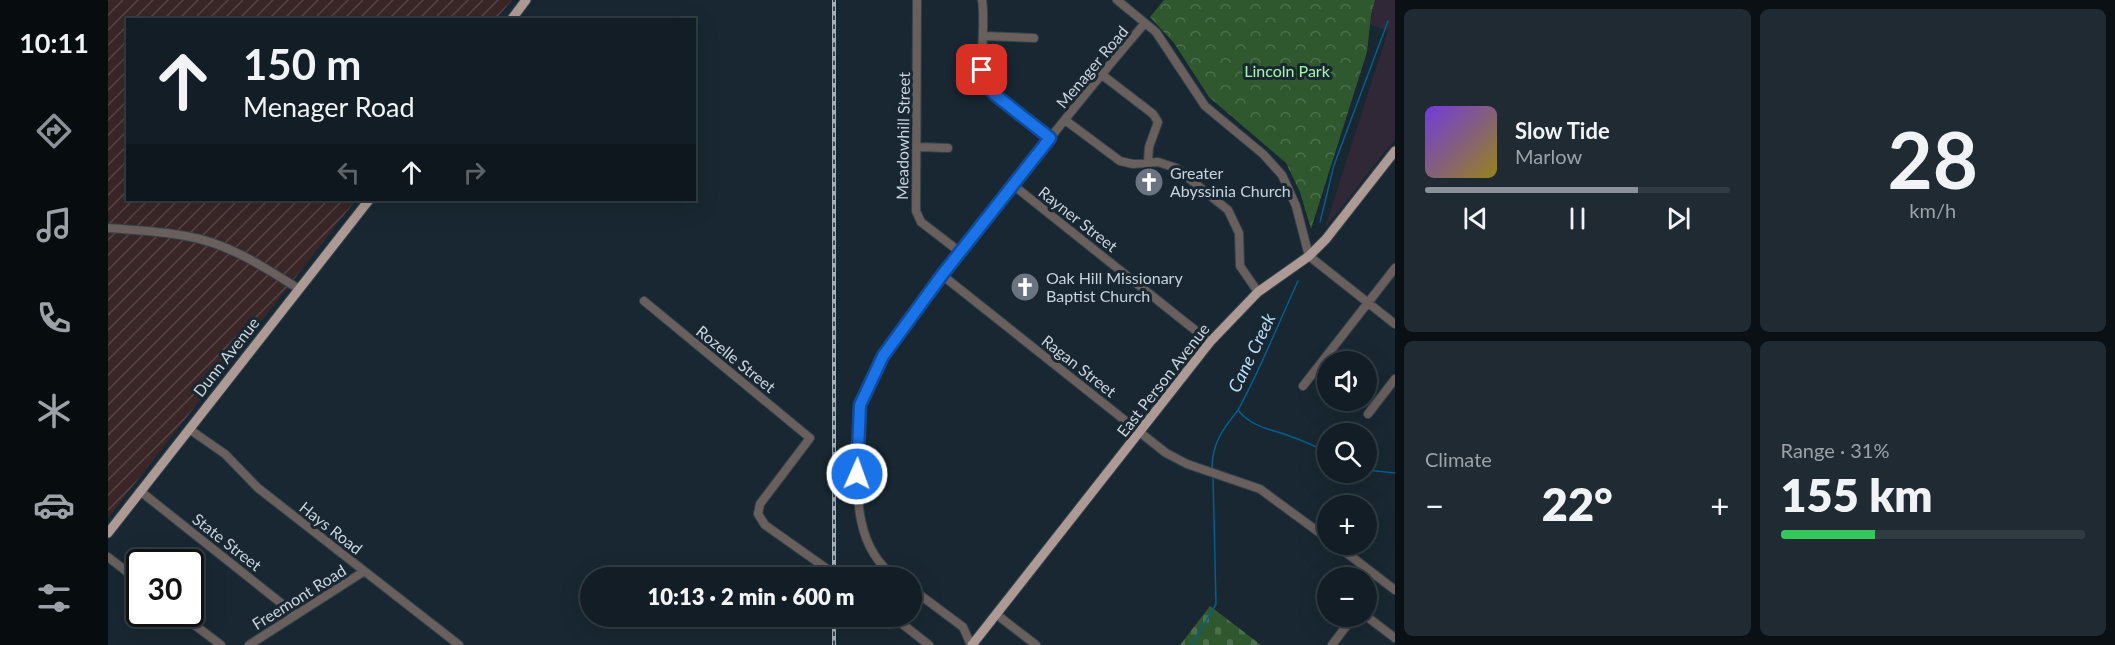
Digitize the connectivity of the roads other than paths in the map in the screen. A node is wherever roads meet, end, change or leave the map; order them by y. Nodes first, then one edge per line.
1 (526, 0) edge
2 (917, 0) edge
3 (982, 0) edge
4 (1121, 1) edge
5 (512, 18) edge
6 (1145, 23) junction
7 (984, 36) junction
8 (1034, 38) dead end
9 (1101, 74) junction
10 (1065, 120) junction
11 (1050, 138) junction
12 (918, 147) junction
13 (948, 148) dead end
14 (1395, 151) edge
15 (1149, 161) junction
16 (1013, 185) junction
17 (368, 201) edge
18 (108, 228) edge
19 (960, 252) junction
20 (1309, 256) junction
21 (1395, 268) edge
22 (942, 275) junction
23 (299, 289) junction
24 (1258, 292) junction
25 (644, 302) dead end
26 (1368, 303) junction
27 (1395, 324) edge
28 (1210, 342) junction
29 (1395, 379) edge
30 (1303, 386) dead end
31 (1368, 414) dead end
32 (189, 429) junction
33 (1140, 432) junction
34 (140, 491) junction
35 (1317, 531) edge
36 (108, 533) edge
37 (1351, 555) edge
38 (108, 557) edge
39 (824, 567) edge
40 (886, 567) edge
41 (126, 571) edge
42 (363, 572) junction
43 (1393, 584) edge
44 (922, 596) edge
45 (996, 614) junction
46 (296, 615) junction
47 (1377, 624) edge
48 (197, 627) edge
49 (906, 627) edge
50 (1346, 627) edge
51 (1395, 638) edge
52 (449, 642) edge
53 (220, 645) edge
54 (249, 645) edge
55 (459, 645) edge
56 (929, 645) edge
57 (972, 645) edge
58 (1036, 645) edge
59 (1332, 645) edge

1 - 5 main road
2 - 12 street, Meadowhill Street
3 - 7 street
4 - 6 street
6 - 9 street, Menager Road
6 - 20 street
7 - 8 street
7 - 11 street
9 - 10 street, Menager Road
9 - 15 street
10 - 11 street, Menager Road
10 - 15 street
11 - 16 street, Menager Road
12 - 13 street
12 - 19 street, Meadowhill Street
14 - 20 main road, East Person Avenue
15 - 24 street
16 - 19 street, Menager Road
16 - 28 street, Rayner Street
17 - 23 main road, Dunn Avenue
18 - 23 street
19 - 22 street, Menager Road
20 - 24 main road, East Person Avenue
20 - 26 street
21 - 26 street
22 - 33 street, Ragan Street
22 - 40 street, Menager Road
23 - 32 main road, Dunn Avenue
24 - 28 main road, East Person Avenue
25 - 39 street, Rozelle Street
26 - 27 street
26 - 30 street
28 - 33 main road, East Person Avenue
29 - 31 street
32 - 34 main road, Dunn Avenue
32 - 42 street, Hays Road
33 - 35 street, Ragan Street
33 - 45 main road, East Person Avenue
34 - 36 main road, Dunn Avenue
34 - 46 street, State Street
37 - 43 street
38 - 41 street
42 - 46 street, Freemont Road
42 - 52 street, Hays Road
44 - 57 street
45 - 57 main road, East Person Avenue
45 - 58 street
46 - 54 street, Freemont Road
47 - 51 street
48 - 53 street
49 - 56 street
50 - 59 street
52 - 55 street, Hays Road

